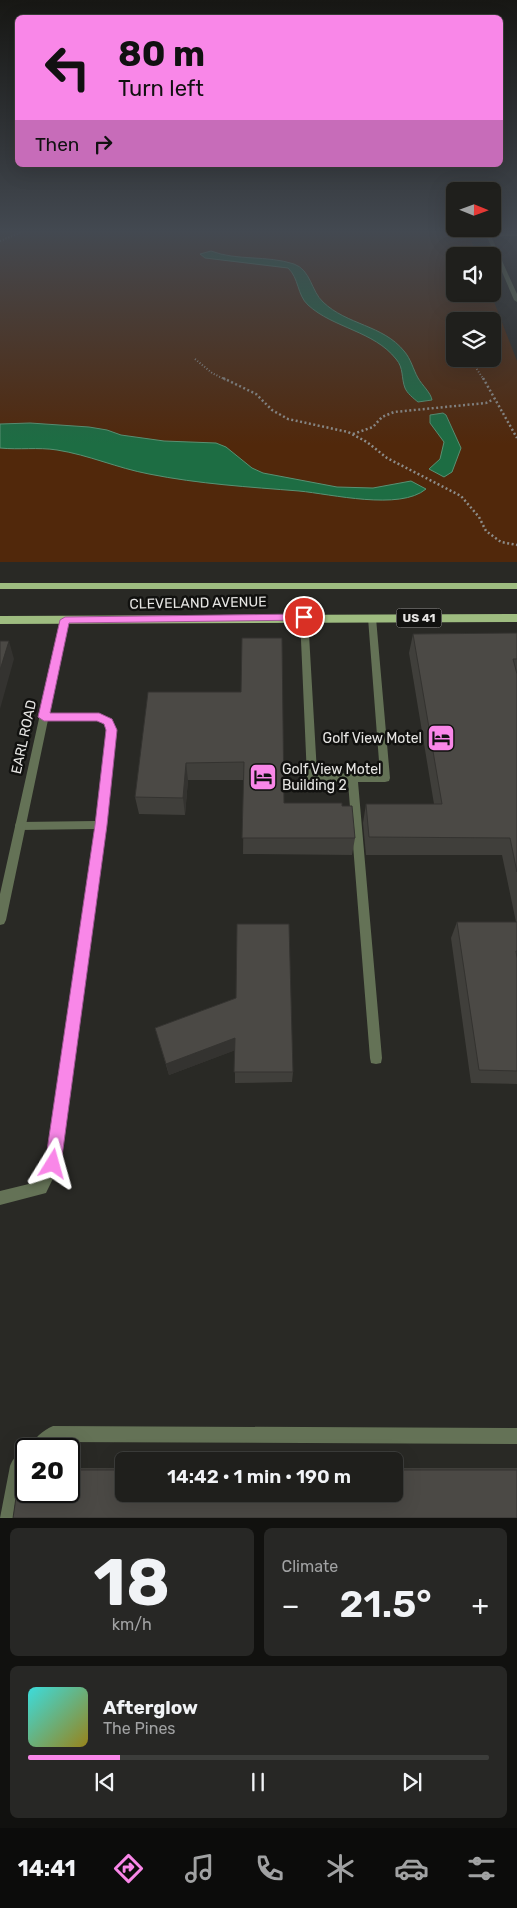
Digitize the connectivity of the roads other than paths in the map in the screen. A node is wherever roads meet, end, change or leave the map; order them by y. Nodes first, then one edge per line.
1 (0, 586) edge
2 (517, 586) edge
3 (304, 617) junction
4 (372, 618) junction
5 (517, 618) edge
6 (0, 620) edge
7 (65, 620) junction
8 (44, 717) junction
9 (353, 778) junction
10 (101, 825) junction
11 (20, 826) junction
12 (0, 920) edge
13 (376, 1058) dead end
14 (0, 1198) edge
15 (517, 1436) edge
16 (49, 1438) edge
17 (15, 1483) edge
18 (9, 1518) edge

1 - 2 main road, CLEVELAND AVENUE
3 - 4 main road, CLEVELAND AVENUE / US 41
3 - 7 main road, CLEVELAND AVENUE / US 41
3 - 9 street
4 - 5 main road, CLEVELAND AVENUE / US 41
4 - 9 street
6 - 7 main road, CLEVELAND AVENUE / US 41
7 - 8 street, EARL ROAD
8 - 10 street
8 - 11 street, EARL ROAD
9 - 13 street
10 - 11 street
10 - 14 street
11 - 12 street, EARL ROAD
15 - 16 street
17 - 18 street

